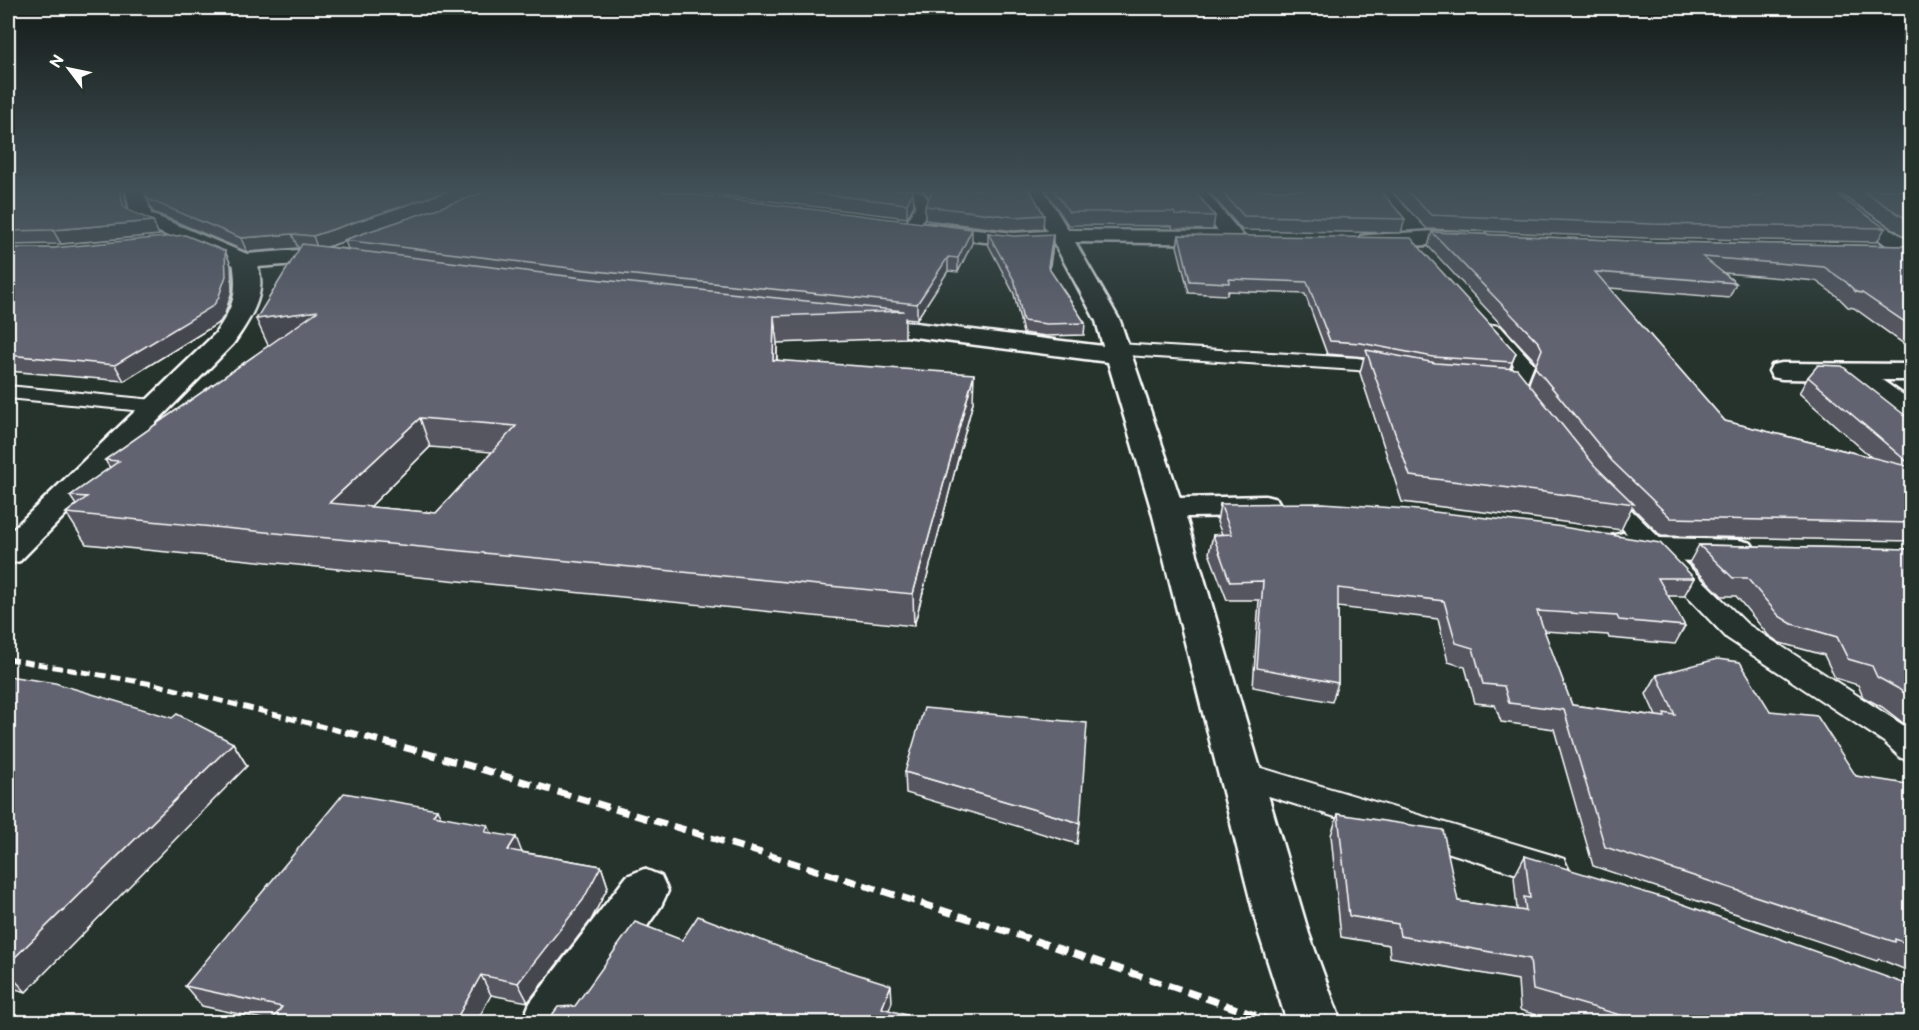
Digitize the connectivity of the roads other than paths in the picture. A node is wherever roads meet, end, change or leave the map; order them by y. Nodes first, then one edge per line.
1 (1005, 238) edge
2 (1028, 238) edge
3 (1061, 238) edge
4 (1236, 238) edge
5 (1498, 238) edge
6 (1891, 238) edge
7 (198, 239) joint
8 (1257, 239) edge
9 (1349, 241) edge
10 (158, 244) edge
11 (1872, 250) edge
12 (1910, 252) edge
13 (352, 256) edge
14 (244, 261) junction
15 (831, 320) edge
16 (1484, 320) edge
17 (1118, 353) junction
18 (1782, 371) dead end
19 (1853, 372) junction
20 (1911, 372) edge
21 (1409, 374) edge
22 (1495, 383) edge
23 (1516, 384) junction
24 (8, 392) edge
25 (154, 406) junction
26 (1537, 412) edge
27 (1911, 415) edge
28 (1594, 485) edge
29 (1299, 506) edge
30 (1167, 508) junction
31 (1593, 539) edge
32 (1659, 549) junction
33 (1774, 552) edge
34 (8, 553) edge
35 (1911, 750) edge
36 (1241, 776) junction
37 (1576, 878) edge
38 (644, 891) dead end
39 (549, 1023) edge
40 (1314, 1023) edge

1 - 2 street
3 - 17 street
4 - 8 street
5 - 9 street
6 - 12 street
7 - 10 street
7 - 14 street
11 - 12 street
13 - 14 street
14 - 25 street
15 - 17 street
16 - 23 lane
17 - 21 lane
17 - 30 street
18 - 19 street
19 - 20 street
19 - 27 street
22 - 23 lane
23 - 26 lane
24 - 25 lane
25 - 34 street
28 - 32 lane
29 - 30 street
30 - 36 street
31 - 32 street
32 - 33 street
32 - 35 lane
36 - 37 lane
36 - 40 street
38 - 39 street

